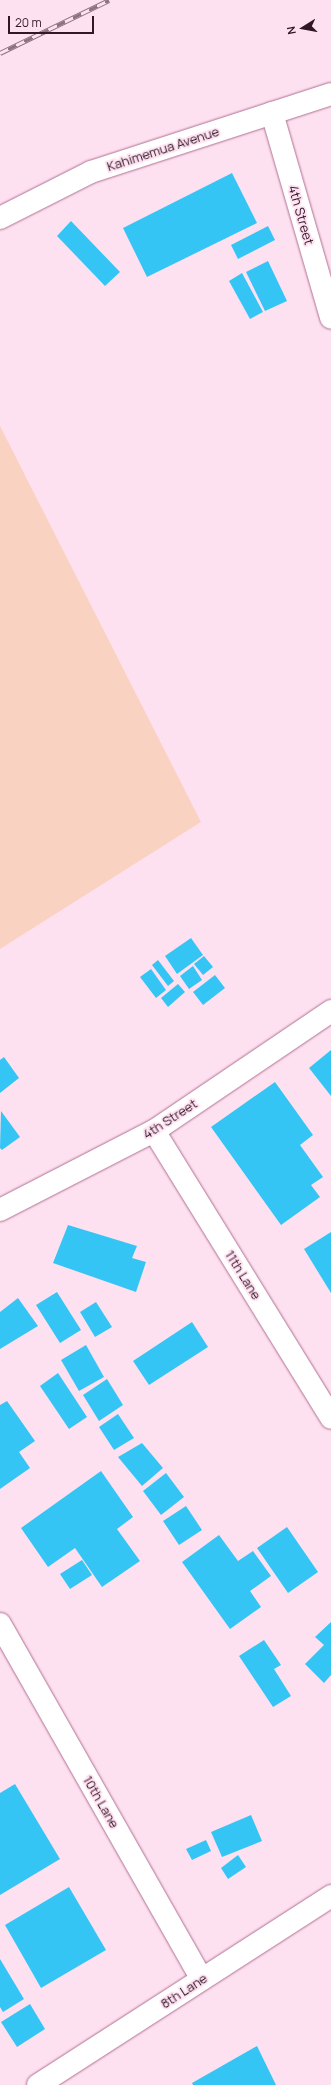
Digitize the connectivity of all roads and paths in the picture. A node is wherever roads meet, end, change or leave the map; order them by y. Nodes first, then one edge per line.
1 (331, 94) edge
2 (272, 113) junction
3 (0, 218) edge
4 (331, 318) edge
5 (331, 1011) edge
6 (154, 1131) junction
7 (0, 1210) edge
8 (331, 1418) edge
9 (0, 1624) edge
10 (331, 1896) edge
11 (202, 1979) junction
12 (38, 2085) edge

1 - 2 street, Kahimemua Avenue
2 - 3 street, Kahimemua Avenue
2 - 4 street, 4th Street
5 - 6 street, 4th Street
6 - 7 street, 4th Street
6 - 8 street, 11th Lane
9 - 11 street, 10th Lane
10 - 11 street, 8th Lane
11 - 12 street, 8th Lane

